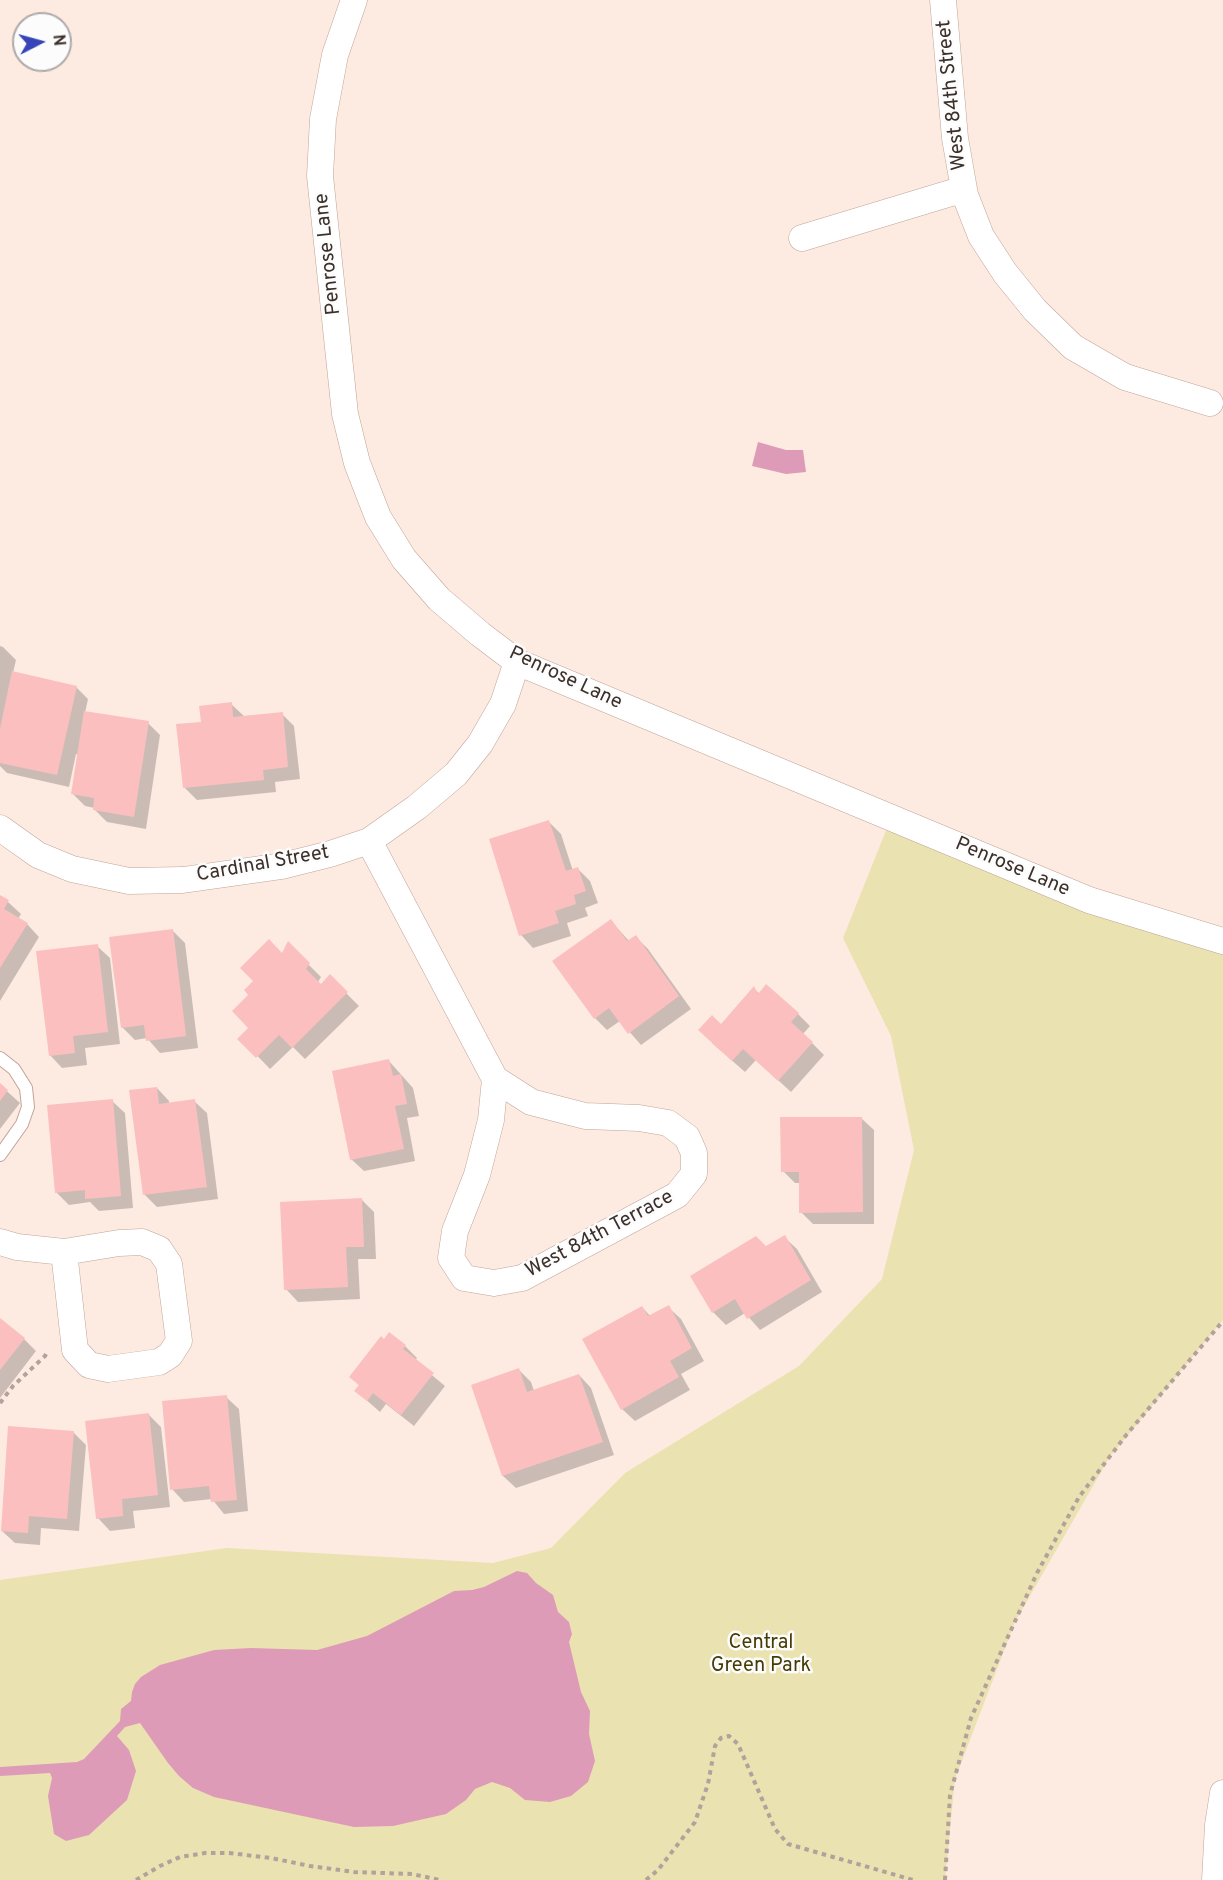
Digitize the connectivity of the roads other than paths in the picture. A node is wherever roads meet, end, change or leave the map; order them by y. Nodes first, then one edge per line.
1 (354, 0) edge
2 (943, 0) edge
3 (964, 189) junction
4 (802, 238) dead end
5 (1210, 403) dead end
6 (517, 662) junction
7 (0, 828) edge
8 (369, 841) junction
9 (1223, 941) edge
10 (0, 1058) edge
11 (495, 1079) junction
12 (0, 1155) edge
13 (0, 1242) edge
14 (64, 1252) junction
15 (1223, 1792) edge
16 (1215, 1880) edge

1 - 6 street, Penrose Lane
2 - 3 street, West 84th Street
3 - 4 street, West 84th Street
3 - 5 street, West 84th Street
6 - 8 street, Cardinal Street
6 - 9 street, Penrose Lane
7 - 8 street, Cardinal Street
8 - 11 street, West 84th Terrace
10 - 12 lane
11 - 11 street, West 84th Terrace
13 - 14 street
14 - 14 street
15 - 16 street

